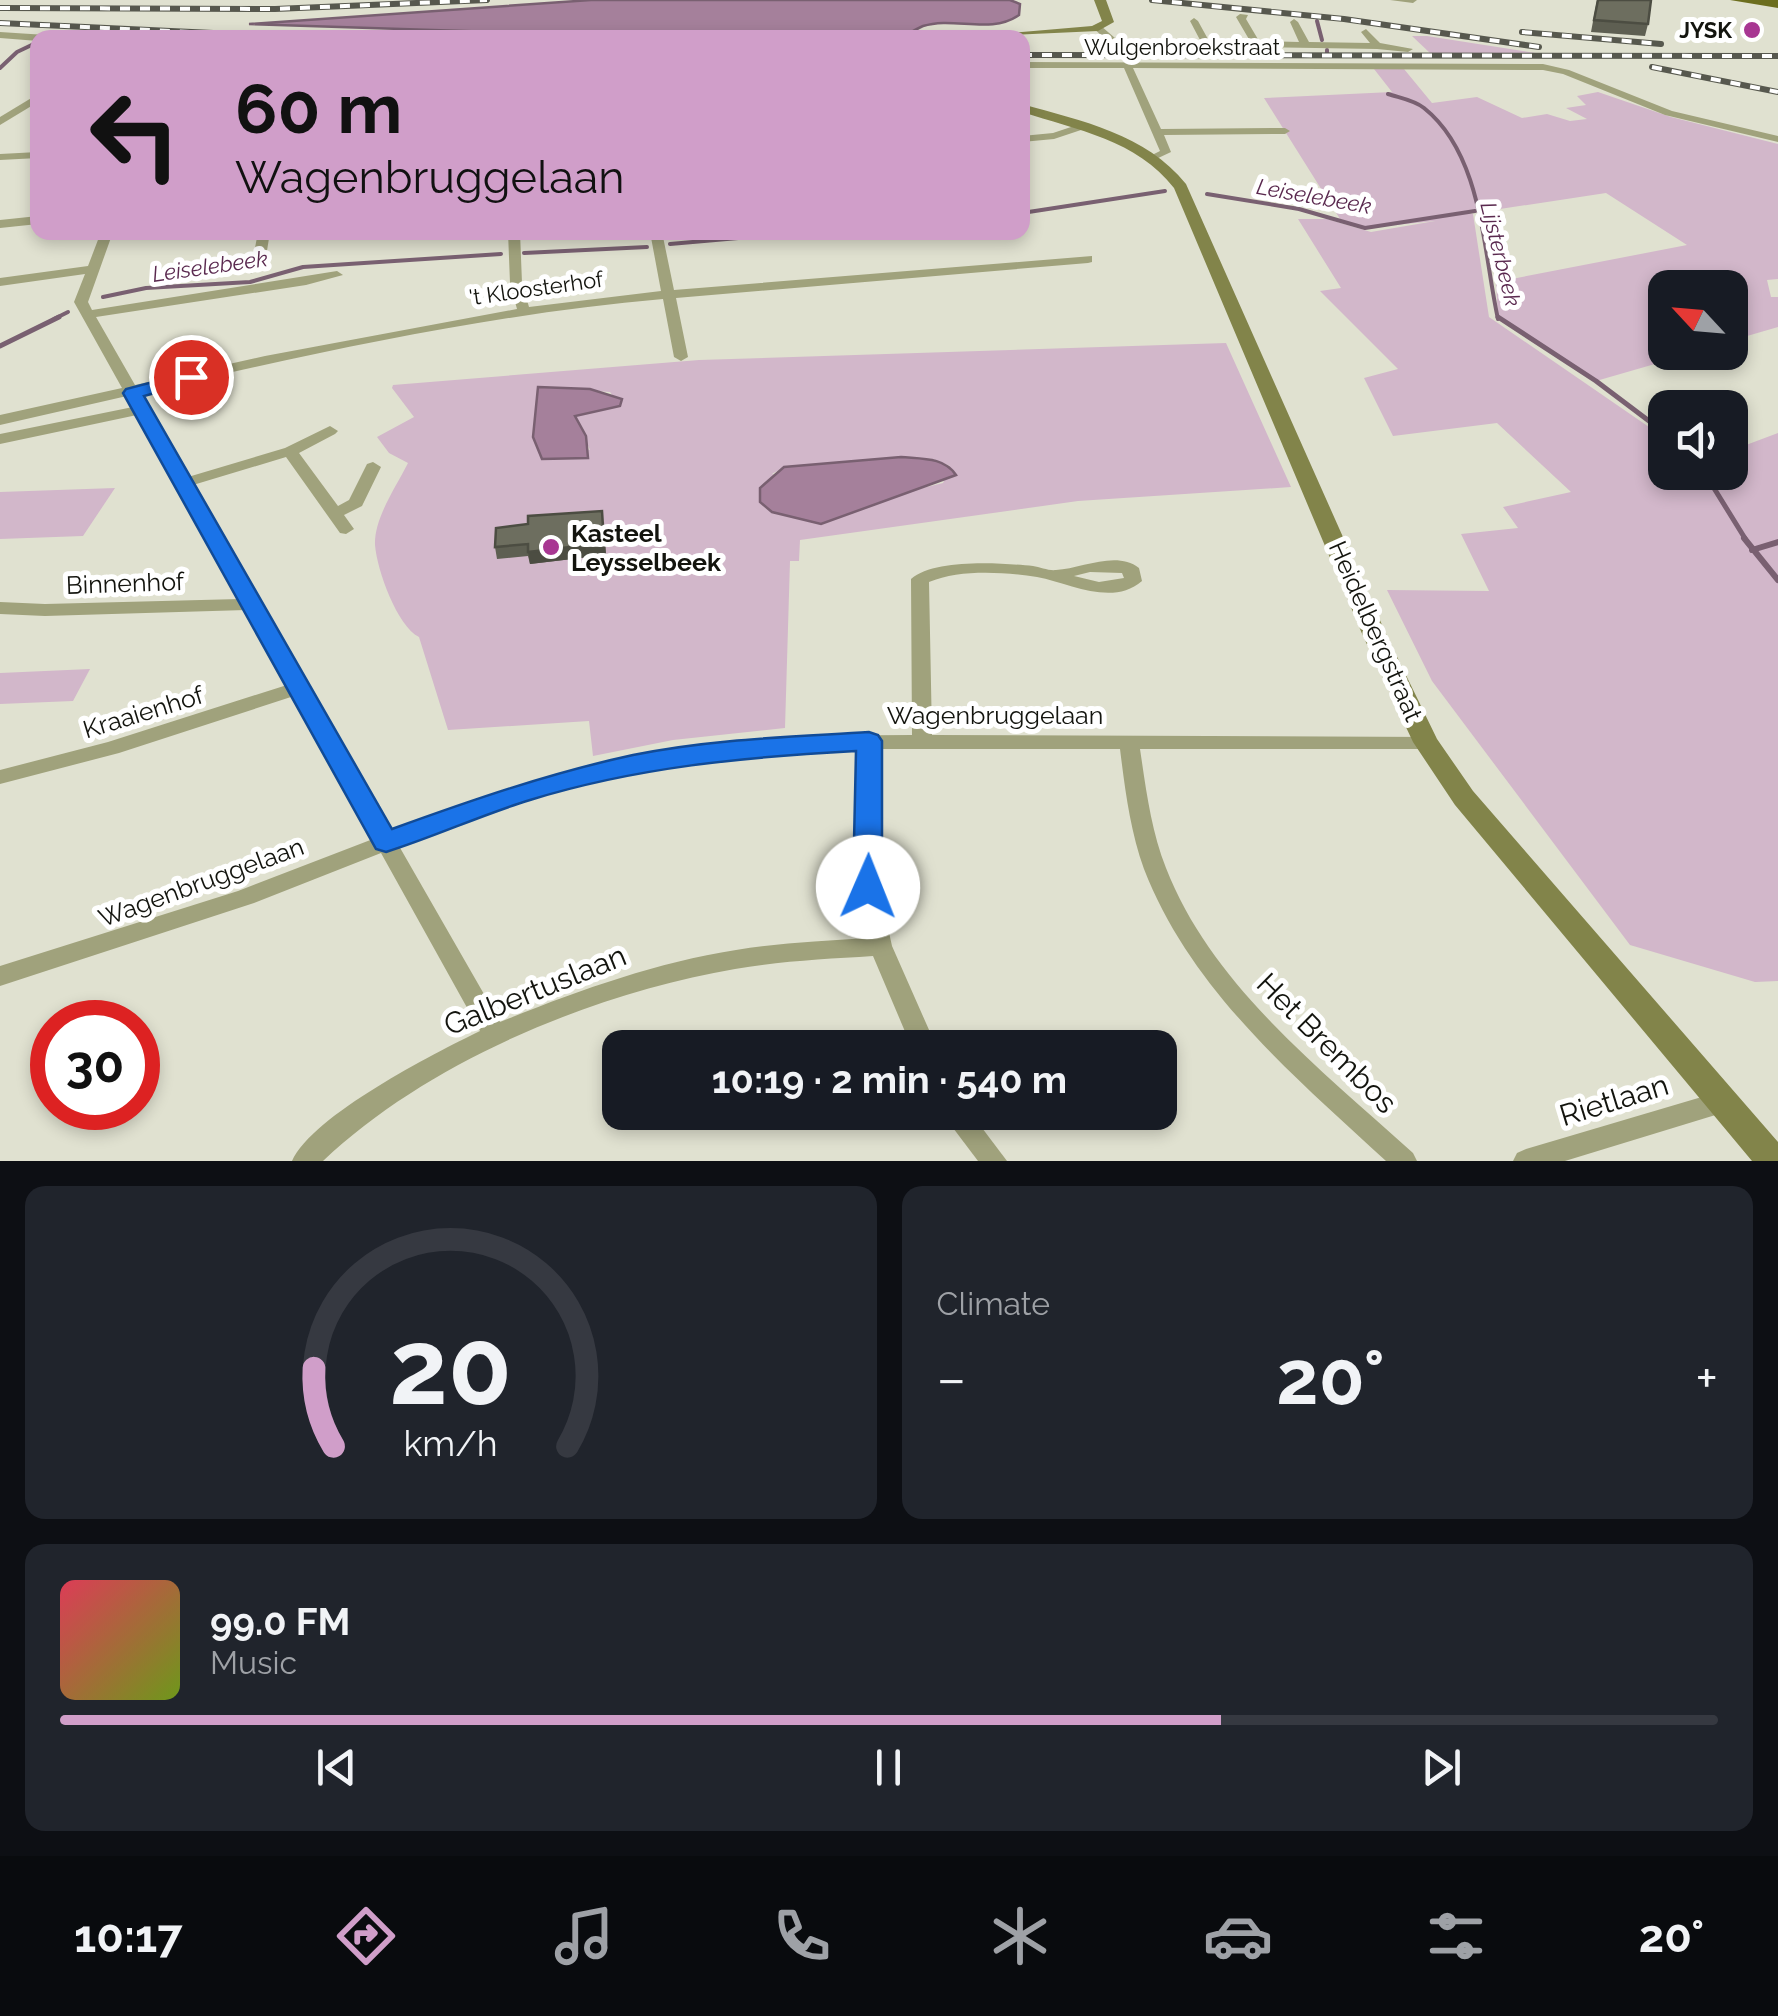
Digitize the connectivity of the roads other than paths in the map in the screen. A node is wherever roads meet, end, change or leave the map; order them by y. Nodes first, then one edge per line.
1 (1100, 0) edge
2 (1394, 0) edge
3 (1413, 0) edge
4 (1737, 0) edge
5 (1778, 4) edge
6 (1245, 17) dead end
7 (1194, 21) dead end
8 (1294, 22) dead end
9 (1098, 28) junction
10 (1366, 32) dead end
11 (0, 35) edge
12 (1030, 35) edge
13 (30, 37) edge
14 (1205, 42) junction
15 (1255, 42) junction
16 (1304, 42) junction
17 (1376, 46) junction
18 (1408, 49) dead end
19 (1030, 65) edge
20 (1128, 67) junction
21 (30, 102) edge
22 (1030, 111) edge
23 (0, 122) edge
24 (1080, 127) junction
25 (1156, 132) junction
26 (1284, 132) dead end
27 (1030, 138) edge
28 (1778, 139) edge
29 (30, 155) edge
30 (0, 156) edge
31 (1154, 157) junction
32 (30, 221) edge
33 (0, 224) edge
34 (104, 240) edge
35 (263, 240) edge
36 (514, 240) edge
37 (658, 240) edge
38 (1088, 259) dead end
39 (93, 270) junction
40 (251, 270) dead end
41 (337, 275) dead end
42 (66, 276) junction
43 (0, 282) edge
44 (668, 295) junction
45 (84, 308) junction
46 (524, 312) junction
47 (681, 358) dead end
48 (137, 401) junction
49 (0, 420) edge
50 (330, 431) dead end
51 (0, 438) edge
52 (290, 451) junction
53 (373, 467) dead end
54 (183, 483) junction
55 (336, 513) junction
56 (346, 529) dead end
57 (1054, 576) dead end
58 (251, 604) junction
59 (0, 608) edge
60 (299, 688) junction
61 (869, 741) junction
62 (922, 742) junction
63 (1426, 742) junction
64 (1129, 743) junction
65 (0, 777) edge
66 (386, 842) junction
67 (880, 946) junction
68 (0, 976) edge
69 (917, 1030) edge
70 (496, 1037) junction
71 (1722, 1102) junction
72 (969, 1130) edge
73 (305, 1161) edge
74 (994, 1161) edge
75 (1404, 1161) edge
76 (1526, 1161) edge
77 (1773, 1161) edge

1 - 9 main road
2 - 3 street
4 - 5 main road
6 - 15 street
7 - 14 street
8 - 16 street
9 - 12 main road
9 - 14 street
10 - 17 street
11 - 13 street
14 - 15 street
15 - 16 street
16 - 17 street
17 - 18 street
19 - 20 street, Wulgenbroekstraat
20 - 25 street
20 - 28 street, Wulgenbroekstraat
21 - 23 street
22 - 24 main road, Heidelbergstraat
24 - 27 street
24 - 31 main road, Heidelbergstraat
25 - 26 street
25 - 31 street
29 - 30 street
31 - 63 main road, Heidelbergstraat
32 - 33 street
34 - 39 street
35 - 40 street
36 - 46 street
37 - 44 street
38 - 44 street, 't Kloosterhof
39 - 42 street
39 - 45 street
41 - 45 street
42 - 43 street
42 - 45 street
44 - 46 street, 't Kloosterhof
44 - 47 street
45 - 48 street
46 - 48 street, 't Kloosterhof
48 - 49 street, 't Kloosterhof
48 - 51 street, 't Kloosterhof
48 - 54 street
50 - 52 street
52 - 54 street
52 - 55 street
53 - 55 street
54 - 58 street
55 - 56 street
57 - 62 street
58 - 59 street, Binnenhof
58 - 60 street
60 - 65 street, Kraaienhof
60 - 66 street
61 - 62 street, Wagenbruggelaan
61 - 66 street, Wagenbruggelaan
61 - 67 street
62 - 64 street, Wagenbruggelaan
63 - 64 street, Wagenbruggelaan
63 - 71 main road, Heidelbergstraat
64 - 75 street, Het Brembos
66 - 68 street, Wagenbruggelaan
66 - 70 street
67 - 69 street
67 - 70 street, Galbertuslaan
70 - 73 street, Galbertuslaan
71 - 76 street, Rietlaan
71 - 77 main road, Heidelbergstraat
72 - 74 street

